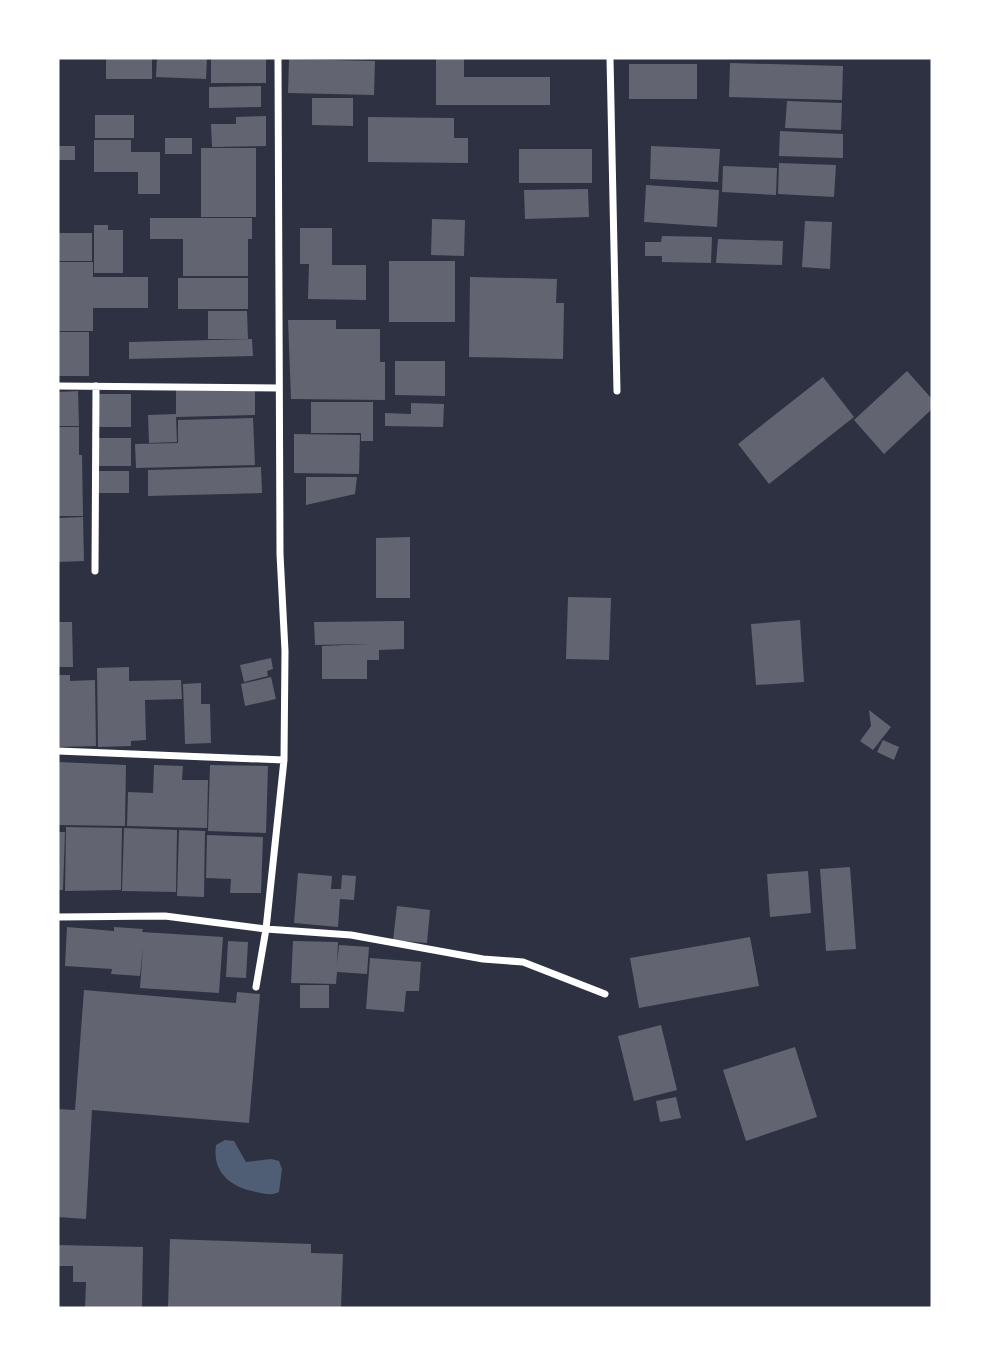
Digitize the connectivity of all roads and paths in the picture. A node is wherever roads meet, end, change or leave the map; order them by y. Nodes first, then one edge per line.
1 (278, 58) edge
2 (610, 58) edge
3 (58, 386) edge
4 (96, 386) junction
5 (279, 388) junction
6 (617, 391) dead end
7 (95, 571) dead end
8 (58, 751) edge
9 (284, 760) junction
10 (58, 917) edge
11 (266, 929) junction
12 (256, 987) dead end
13 (605, 995) dead end

1 - 5 street
2 - 6 street
3 - 4 street
4 - 5 street
4 - 7 street
5 - 9 street
8 - 9 street
9 - 11 street
10 - 11 street
11 - 12 street
11 - 13 street

